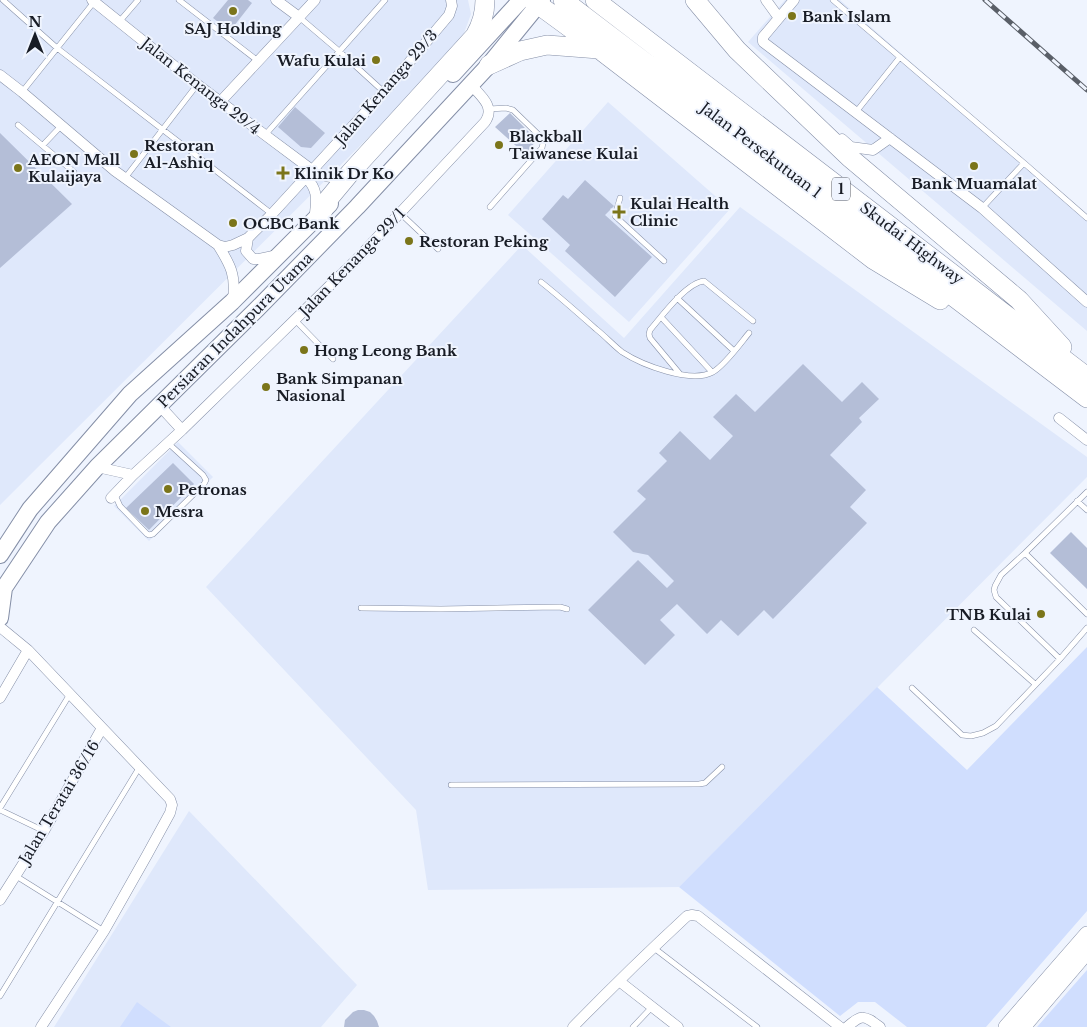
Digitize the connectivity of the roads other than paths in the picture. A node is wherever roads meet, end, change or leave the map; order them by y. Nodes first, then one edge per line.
1 (3, 0) edge
2 (138, 0) edge
3 (179, 0) edge
4 (276, 0) edge
5 (315, 0) edge
6 (385, 0) edge
7 (451, 0) edge
8 (485, 0) edge
9 (563, 0) edge
10 (595, 0) edge
11 (695, 0) edge
12 (766, 0) edge
13 (794, 0) edge
14 (833, 0) edge
15 (93, 1) edge
16 (533, 1) edge
17 (299, 17) junction
18 (779, 18) junction
19 (119, 22) junction
20 (58, 48) junction
21 (599, 48) junction
22 (339, 51) junction
23 (900, 57) junction
24 (258, 61) junction
25 (489, 65) junction
26 (0, 75) edge
27 (772, 82) junction
28 (470, 84) junction
29 (198, 85) junction
30 (22, 92) junction
31 (384, 92) junction
32 (221, 101) junction
33 (489, 109) junction
34 (856, 113) junction
35 (18, 124) dead end
36 (62, 126) junction
37 (163, 129) junction
38 (265, 134) junction
39 (890, 138) junction
40 (43, 145) junction
41 (1024, 163) junction
42 (74, 172) dead end
43 (350, 173) junction
44 (309, 174) junction
45 (125, 178) junction
46 (620, 198) dead end
47 (490, 207) dead end
48 (982, 208) junction
49 (400, 213) junction
50 (272, 214) junction
51 (318, 217) junction
52 (1087, 218) edge
53 (248, 238) junction
54 (218, 245) junction
55 (438, 249) dead end
56 (281, 254) junction
57 (664, 261) dead end
58 (541, 282) dead end
59 (677, 298) junction
60 (232, 302) junction
61 (1087, 302) edge
62 (661, 317) junction
63 (295, 320) junction
64 (753, 321) dead end
65 (749, 333) dead end
66 (734, 351) junction
67 (1031, 355) junction
68 (333, 360) dead end
69 (712, 372) junction
70 (680, 375) junction
71 (1087, 376) edge
72 (1087, 398) edge
73 (159, 405) junction
74 (1059, 418) dead end
75 (182, 430) junction
76 (1087, 440) edge
77 (168, 443) junction
78 (97, 467) junction
79 (134, 475) junction
80 (1087, 492) edge
81 (113, 496) joint
82 (1077, 501) junction
83 (1087, 510) edge
84 (1025, 554) junction
85 (0, 555) edge
86 (2, 591) edge
87 (361, 608) dead end
88 (567, 609) dead end
89 (1087, 614) edge
90 (0, 618) edge
91 (0, 626) edge
92 (1087, 628) edge
93 (974, 630) dead end
94 (28, 650) junction
95 (1060, 659) junction
96 (1035, 684) junction
97 (912, 688) dead end
98 (70, 694) junction
99 (0, 698) edge
100 (102, 728) junction
101 (140, 767) junction
102 (722, 767) dead end
103 (451, 785) dead end
104 (0, 809) edge
105 (44, 831) junction
106 (15, 876) junction
107 (0, 900) edge
108 (57, 902) junction
109 (104, 931) junction
110 (1087, 934) edge
111 (654, 947) junction
112 (1087, 952) edge
113 (619, 981) junction
114 (0, 996) edge
115 (652, 1007) junction
116 (41, 1027) edge
117 (574, 1027) edge
118 (633, 1027) edge
119 (678, 1027) edge
120 (757, 1027) edge
121 (840, 1027) edge
122 (847, 1027) edge
123 (880, 1027) edge
124 (1006, 1027) edge
125 (1023, 1027) edge

1 - 20 lane
2 - 19 lane
3 - 24 lane
4 - 17 street
5 - 17 street
6 - 22 lane
7 - 31 street, Jalan Kenanga 29/3
8 - 43 highway
9 - 67 highway, Jalan Persekutuan 1 / 1
10 - 71 highway, Skudai Highway / 1
11 - 27 highway
12 - 18 street
13 - 18 street
14 - 23 lane
15 - 19 street, Jalan Kenanga 29/4
15 - 20 lane
16 - 21 highway
16 - 25 main road, Persiaran Indahpura Utama
16 - 51 main road, Persiaran Indahpura Utama
17 - 22 lane
17 - 24 street
18 - 34 street
19 - 29 street, Jalan Kenanga 29/4
20 - 30 lane
20 - 37 lane
21 - 25 highway
21 - 67 highway
22 - 31 lane
22 - 38 lane
23 - 34 lane
23 - 41 lane
24 - 32 street
25 - 28 main road, Persiaran Indahpura Utama
26 - 30 street
27 - 39 street
27 - 71 highway
28 - 33 street
28 - 73 main road, Persiaran Indahpura Utama
29 - 32 street, Jalan Kenanga 29/4
29 - 37 lane
30 - 36 street
31 - 44 street, Jalan Kenanga 29/3
32 - 38 street, Jalan Kenanga 29/4
33 - 47 lane
33 - 49 street, Jalan Kenanga 29/1
34 - 39 street
35 - 40 lane
36 - 40 lane
36 - 45 street
37 - 45 lane
37 - 50 lane
38 - 44 street, Jalan Kenanga 29/4
39 - 48 street
40 - 42 lane
41 - 48 lane
41 - 52 lane
43 - 44 street
43 - 51 highway
44 - 50 street, Jalan Kenanga 29/3
44 - 51 street
45 - 54 street
46 - 57 lane
48 - 61 street
49 - 55 lane
49 - 63 street, Jalan Kenanga 29/1
50 - 53 street, Jalan Kenanga 29/3
51 - 56 main road, Persiaran Indahpura Utama
53 - 54 street
53 - 56 street
54 - 60 street
56 - 60 main road, Persiaran Indahpura Utama
58 - 70 lane
59 - 62 lane
59 - 64 lane
59 - 66 lane
60 - 85 main road, Persiaran Indahpura Utama
62 - 69 lane
62 - 70 lane
63 - 68 lane
63 - 75 street, Jalan Kenanga 29/1
65 - 66 lane
66 - 69 lane
67 - 72 highway, 1
69 - 70 lane
73 - 75 street
73 - 78 main road, Persiaran Indahpura Utama
74 - 76 street
75 - 77 street, Jalan Kenanga 29/1
77 - 79 street, Jalan Kenanga 29/1
77 - 81 lane
78 - 79 street
78 - 86 main road, Persiaran Indahpura Utama
79 - 81 street, Jalan Kenanga 29/1
80 - 82 lane
82 - 83 lane
82 - 84 lane
84 - 89 lane
84 - 95 lane
86 - 90 main road
87 - 88 lane
91 - 94 street
92 - 95 lane
93 - 96 lane
94 - 98 street
94 - 99 street
95 - 96 lane
96 - 97 lane
98 - 100 street
98 - 104 lane
100 - 101 street
100 - 105 street, Jalan Teratai 36/16
101 - 108 lane
101 - 109 street
102 - 103 lane
104 - 105 lane
105 - 106 street, Jalan Teratai 36/16
106 - 107 street, Jalan Teratai 36/16
106 - 108 lane
108 - 109 lane
108 - 114 lane
109 - 116 street
110 - 124 street
111 - 113 street
111 - 120 lane
111 - 121 street
112 - 125 street
113 - 115 street
113 - 117 street
115 - 118 lane
115 - 119 street
122 - 123 street

